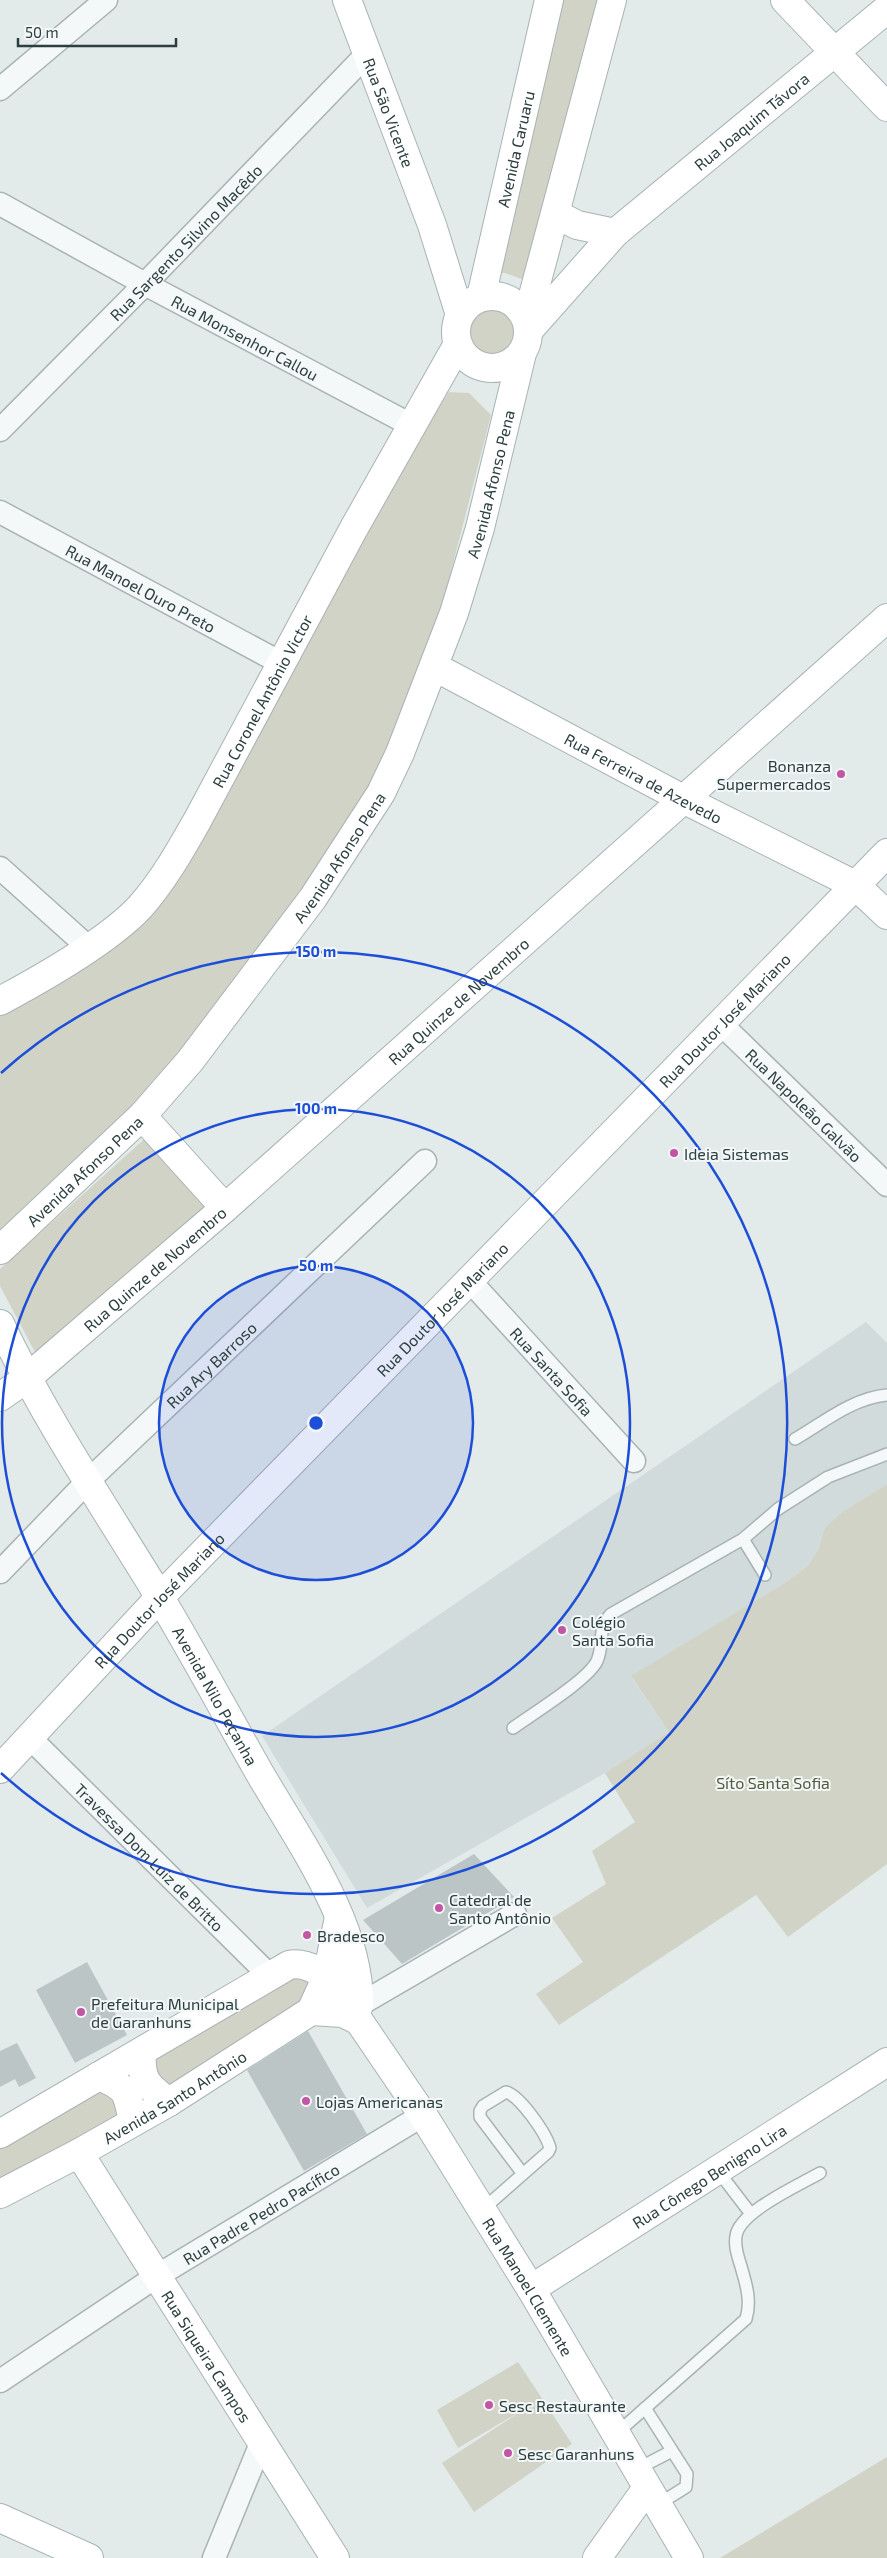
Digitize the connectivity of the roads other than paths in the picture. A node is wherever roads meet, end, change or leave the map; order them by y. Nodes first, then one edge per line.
1 (347, 0) edge
2 (549, 0) edge
3 (612, 0) edge
4 (785, 0) edge
5 (101, 1) edge
6 (887, 9) edge
7 (834, 51) junction
8 (368, 53) junction
9 (0, 89) edge
10 (887, 108) edge
11 (0, 204) edge
12 (556, 214) junction
13 (615, 233) junction
14 (145, 284) junction
15 (473, 303) junction
16 (524, 343) junction
17 (458, 344) junction
18 (412, 425) junction
19 (0, 430) edge
20 (0, 512) edge
21 (887, 618) edge
22 (281, 663) junction
23 (435, 667) junction
24 (683, 799) junction
25 (887, 853) edge
26 (0, 868) edge
27 (856, 885) junction
28 (887, 915) edge
29 (88, 947) junction
30 (0, 1001) edge
31 (722, 1024) junction
32 (142, 1116) junction
33 (425, 1160) dead end
34 (887, 1185) edge
35 (225, 1208) junction
36 (0, 1250) edge
37 (470, 1281) junction
38 (0, 1324) edge
39 (26, 1379) junction
40 (887, 1395) edge
41 (0, 1397) edge
42 (795, 1439) dead end
43 (887, 1454) edge
44 (634, 1461) dead end
45 (87, 1482) junction
46 (743, 1539) junction
47 (0, 1572) edge
48 (765, 1575) dead end
49 (160, 1598) junction
50 (513, 1728) dead end
51 (29, 1737) junction
52 (0, 1769) edge
53 (340, 1913) junction
54 (514, 1914) dead end
55 (270, 1976) junction
56 (327, 1976) junction
57 (311, 2011) junction
58 (359, 2013) junction
59 (142, 2052) junction
60 (887, 2062) edge
61 (99, 2076) junction
62 (169, 2102) junction
63 (423, 2115) junction
64 (133, 2122) junction
65 (0, 2134) edge
66 (79, 2153) junction
67 (718, 2171) junction
68 (820, 2173) dead end
69 (522, 2174) junction
70 (0, 2194) edge
71 (482, 2210) junction
72 (751, 2214) junction
73 (158, 2276) junction
74 (531, 2289) junction
75 (0, 2381) edge
76 (645, 2408) junction
77 (616, 2431) junction
78 (262, 2441) junction
79 (672, 2451) junction
80 (647, 2487) junction
81 (0, 2518) edge
82 (89, 2558) edge
83 (214, 2558) edge
84 (336, 2558) edge
85 (597, 2558) edge
86 (689, 2558) edge

1 - 8 main road, Rua São Vicente
2 - 15 main road, Avenida Caruaru
3 - 12 main road
4 - 7 main road
5 - 9 street
6 - 7 main road, Rua Joaquim Távora
7 - 10 main road
7 - 13 main road, Rua Joaquim Távora
8 - 14 street, Rua Sargento Silvino Macêdo
8 - 15 main road, Rua São Vicente
11 - 14 street, Rua Monsenhor Callou
12 - 13 main road
12 - 16 main road, Avenida Afonso Pena
13 - 16 main road, Rua Joaquim Távora
14 - 18 street, Rua Monsenhor Callou
14 - 19 street, Rua Sargento Silvino Macêdo
15 - 16 main road
15 - 17 main road
16 - 17 main road
16 - 23 main road, Avenida Afonso Pena
17 - 18 main road, Rua Coronel Antônio Victor
18 - 22 main road, Rua Coronel Antônio Victor
20 - 22 street, Rua Manoel Ouro Preto
21 - 24 main road, Rua Quinze de Novembro
22 - 29 main road, Rua Coronel Antônio Victor
23 - 24 main road, Rua Ferreira de Azevedo
23 - 32 main road, Avenida Afonso Pena
24 - 27 main road, Rua Ferreira de Azevedo
24 - 35 main road, Rua Quinze de Novembro
25 - 27 main road, Rua Doutor José Mariano
26 - 29 street
27 - 28 main road, Rua Ferreira de Azevedo
27 - 31 main road, Rua Doutor José Mariano
29 - 30 main road, Rua Coronel Antônio Victor
31 - 34 street, Rua Napoleão Galvão
31 - 37 main road, Rua Doutor José Mariano
32 - 35 main road
32 - 36 main road, Avenida Afonso Pena
33 - 45 street, Rua Ary Barroso
35 - 39 main road, Rua Quinze de Novembro
37 - 44 street, Rua Santa Sofia
37 - 49 main road, Rua Doutor José Mariano
38 - 39 main road, Avenida Nilo Peçanha
39 - 41 main road, Rua Quinze de Novembro
39 - 45 main road, Avenida Nilo Peçanha
40 - 42 lane
43 - 46 lane
45 - 47 street, Rua Ary Barroso
45 - 49 main road, Avenida Nilo Peçanha
46 - 48 lane
46 - 50 lane
49 - 51 main road, Rua Doutor José Mariano
49 - 53 main road, Avenida Nilo Peçanha
51 - 52 main road, Rua Doutor José Mariano
51 - 55 street, Travessa Dom Luiz de Britto
53 - 56 main road
53 - 58 main road, Avenida Nilo Peçanha
54 - 58 street
55 - 56 main road
55 - 59 main road
56 - 57 main road
56 - 58 main road, Rua Manoel Clemente
57 - 58 main road
57 - 62 main road, Avenida Santo Antônio
58 - 63 main road, Rua Manoel Clemente
59 - 61 main road
59 - 62 main road
60 - 67 main road, Rua Cônego Benigno Lira
61 - 64 main road
61 - 65 main road
62 - 64 main road, Avenida Santo Antônio
63 - 71 main road, Rua Manoel Clemente
63 - 73 street, Rua Padre Pedro Pacífico
64 - 66 main road, Avenida Santo Antônio
66 - 70 main road, Avenida Santo Antônio
66 - 73 main road, Rua Siqueira Campos
67 - 72 lane
67 - 74 main road, Rua Cônego Benigno Lira
68 - 72 lane
69 - 69 lane
69 - 71 lane
71 - 74 main road, Rua Manoel Clemente
72 - 76 lane
73 - 75 street, Rua Padre Pedro Pacífico
73 - 78 main road, Rua Siqueira Campos
74 - 77 main road, Rua Manoel Clemente
76 - 77 lane
76 - 79 lane
77 - 80 main road, Rua Manoel Clemente
78 - 83 street
78 - 84 main road, Rua Siqueira Campos
79 - 80 lane
79 - 80 lane
80 - 85 main road
80 - 86 main road, Rua Manoel Clemente
81 - 82 main road

